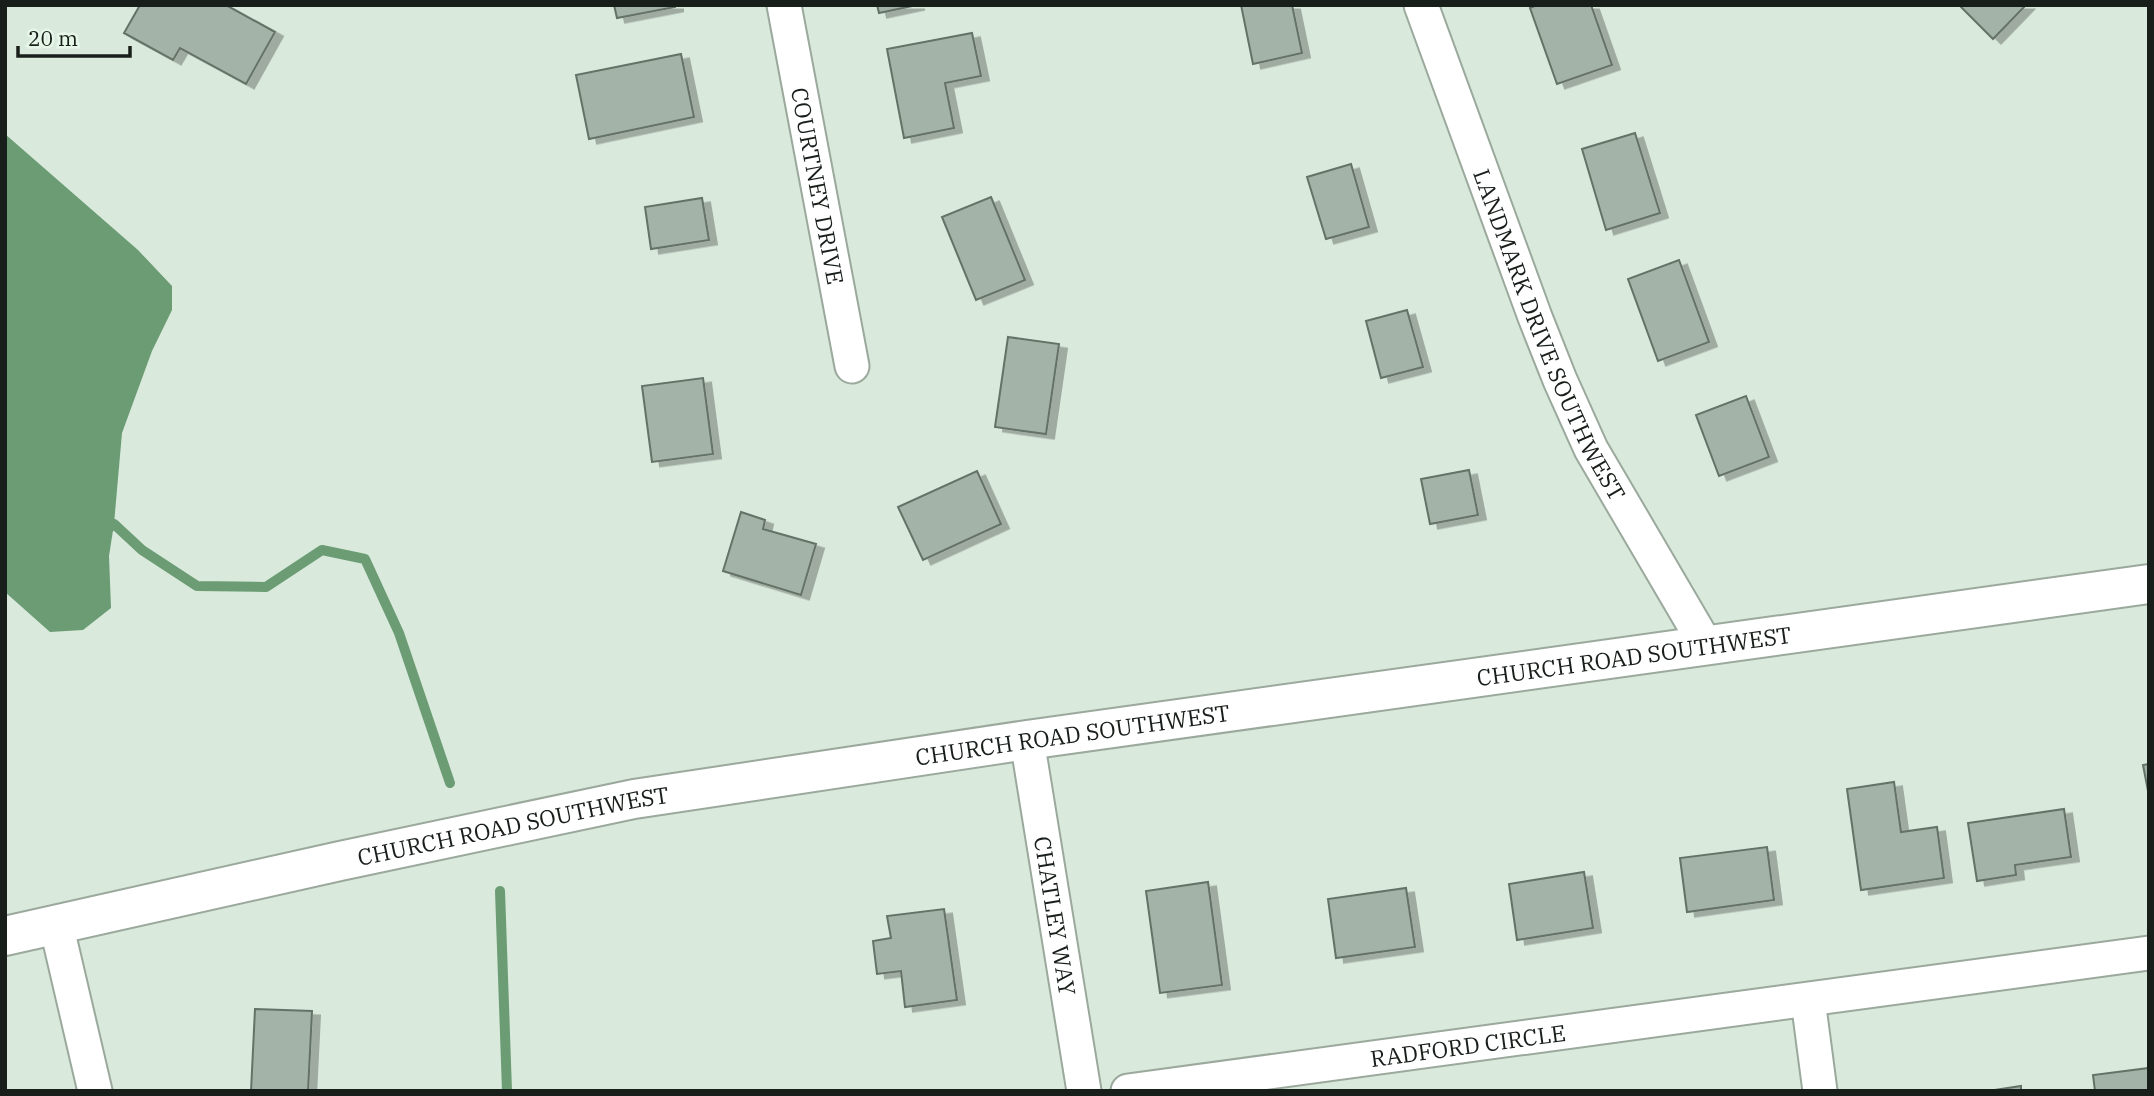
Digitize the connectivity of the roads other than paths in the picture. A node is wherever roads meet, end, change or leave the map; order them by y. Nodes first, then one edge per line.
1 (784, 5) edge
2 (1421, 5) edge
3 (852, 366) dead end
4 (2149, 584) edge
5 (1707, 647) junction
6 (1027, 740) junction
7 (55, 925) junction
8 (5, 936) edge
9 (2149, 953) edge
10 (1808, 1000) junction
11 (95, 1091) edge
12 (1084, 1091) edge
13 (1128, 1091) edge
14 (1819, 1091) edge

1 - 3 street, COURTNEY DRIVE
2 - 5 street, LANDMARK DRIVE SOUTHWEST
4 - 5 street, CHURCH ROAD SOUTHWEST
5 - 6 street, CHURCH ROAD SOUTHWEST
6 - 7 street, CHURCH ROAD SOUTHWEST
6 - 12 street, CHATLEY WAY
7 - 8 street, CHURCH ROAD SOUTHWEST
7 - 11 street
9 - 10 street, RADFORD CIRCLE
10 - 13 street, RADFORD CIRCLE
10 - 14 street

